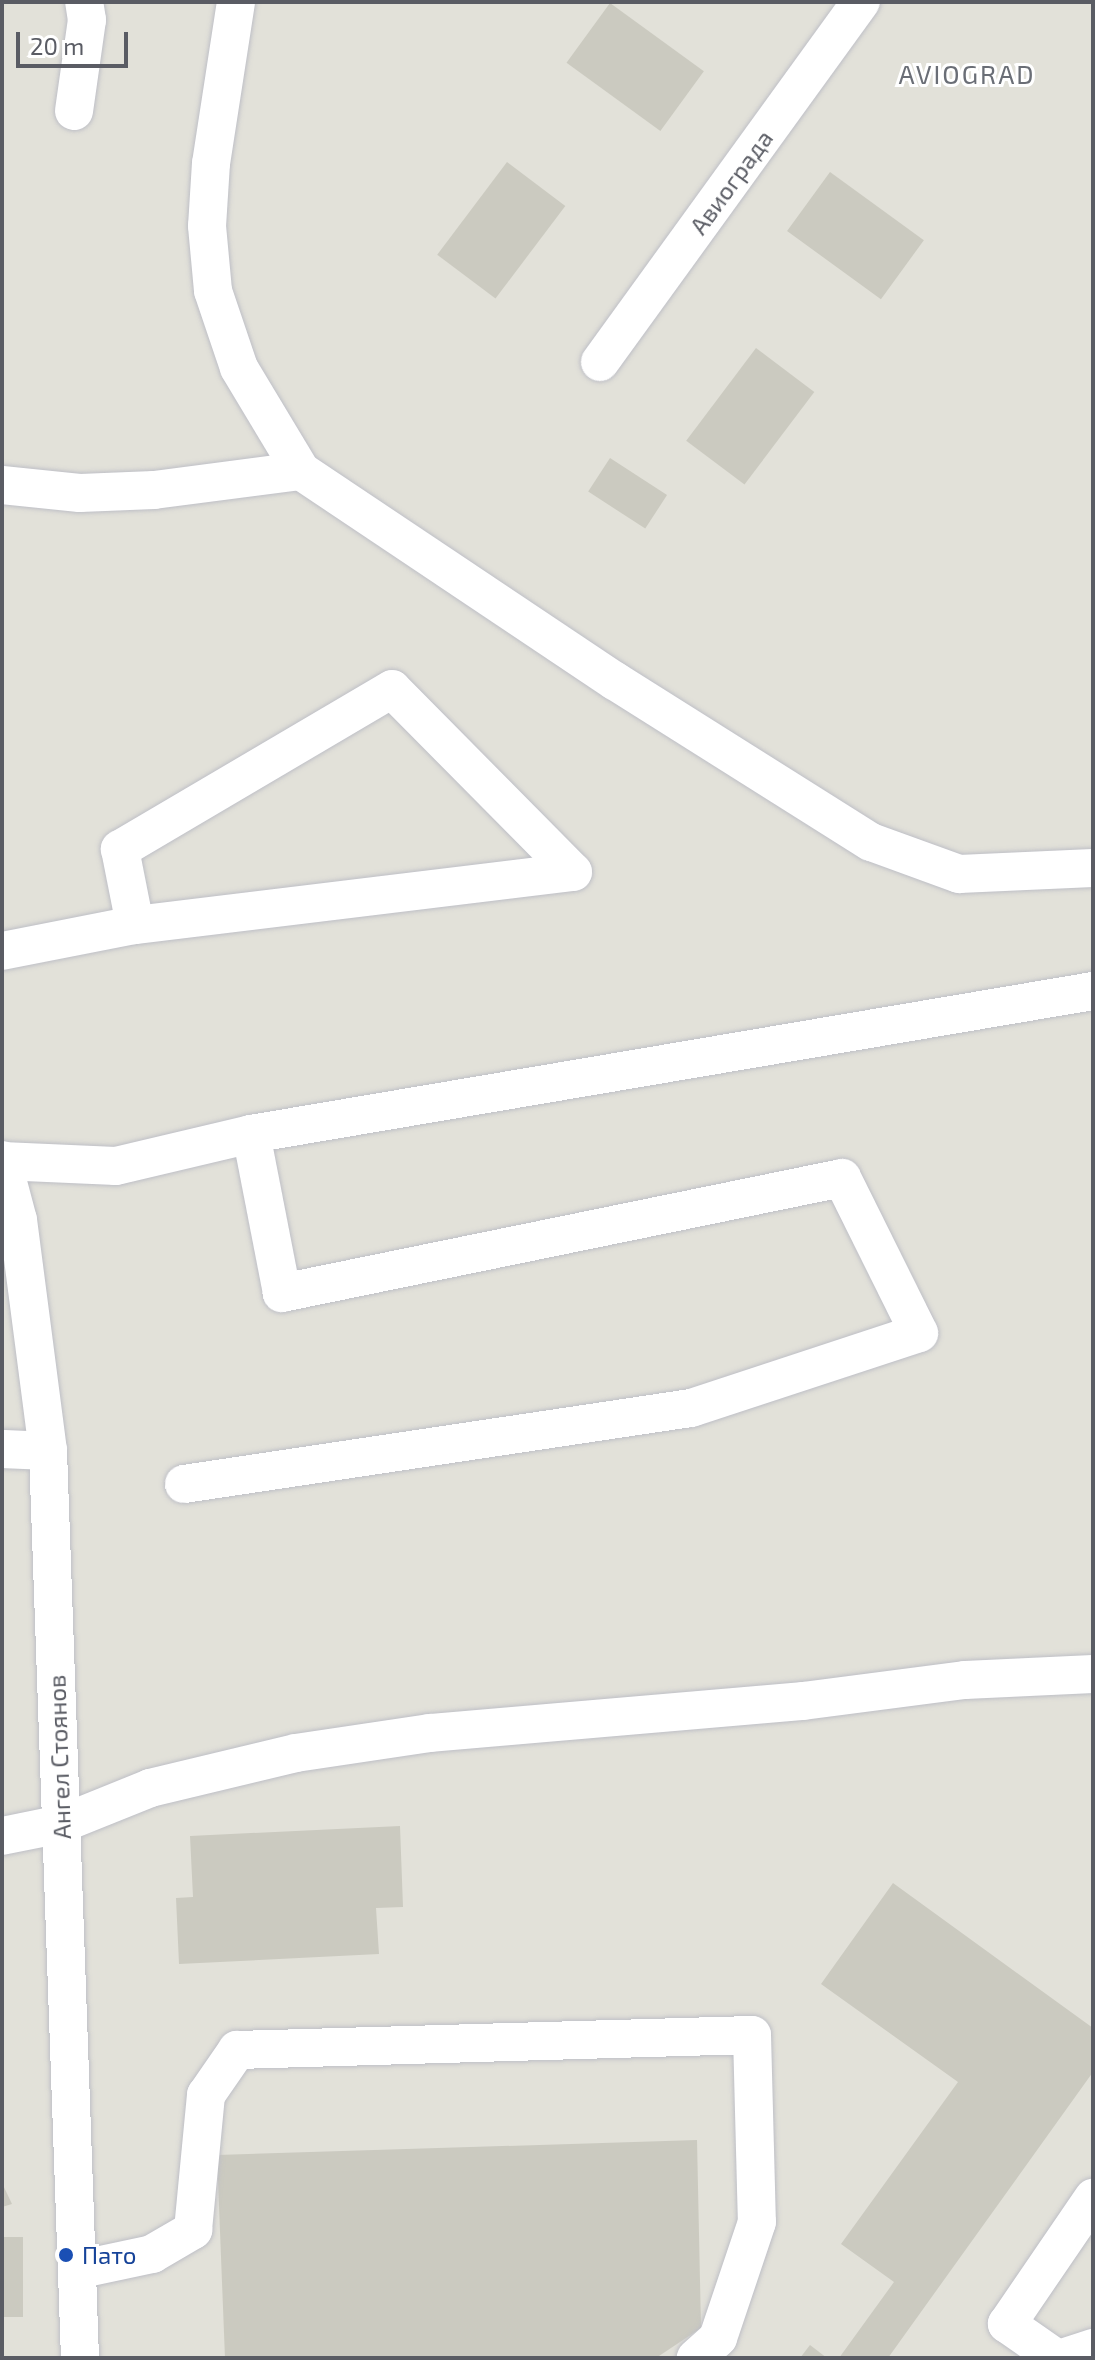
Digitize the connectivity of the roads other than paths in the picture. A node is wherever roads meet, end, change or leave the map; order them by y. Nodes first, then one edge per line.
1 (84, 2) edge
2 (236, 2) edge
3 (861, 2) edge
4 (74, 111) dead end
5 (600, 362) dead end
6 (301, 471) junction
7 (2, 485) edge
8 (1093, 868) edge
9 (135, 925) junction
10 (2, 951) edge
11 (1093, 991) edge
12 (251, 1134) junction
13 (2, 1160) edge
14 (12, 1254) edge
15 (2, 1449) edge
16 (48, 1451) junction
17 (184, 1484) dead end
18 (1093, 1674) edge
19 (61, 1824) junction
20 (2, 1836) edge
21 (1093, 2198) edge
22 (77, 2270) junction
23 (1093, 2348) edge
24 (80, 2358) edge
25 (696, 2358) edge
26 (1059, 2358) edge

1 - 4 street
2 - 6 street
3 - 5 street, Авиограда
6 - 7 street
6 - 8 street
9 - 9 street
9 - 10 street
11 - 12 street
12 - 13 street
12 - 17 street
13 - 14 street, Ангел Стоянов
14 - 16 street, Ангел Стоянов
15 - 16 street
16 - 19 street, Ангел Стоянов
18 - 19 street
19 - 20 street
19 - 22 street, Ангел Стоянов
21 - 26 street
22 - 24 street, Ангел Стоянов
22 - 25 street
23 - 26 street

